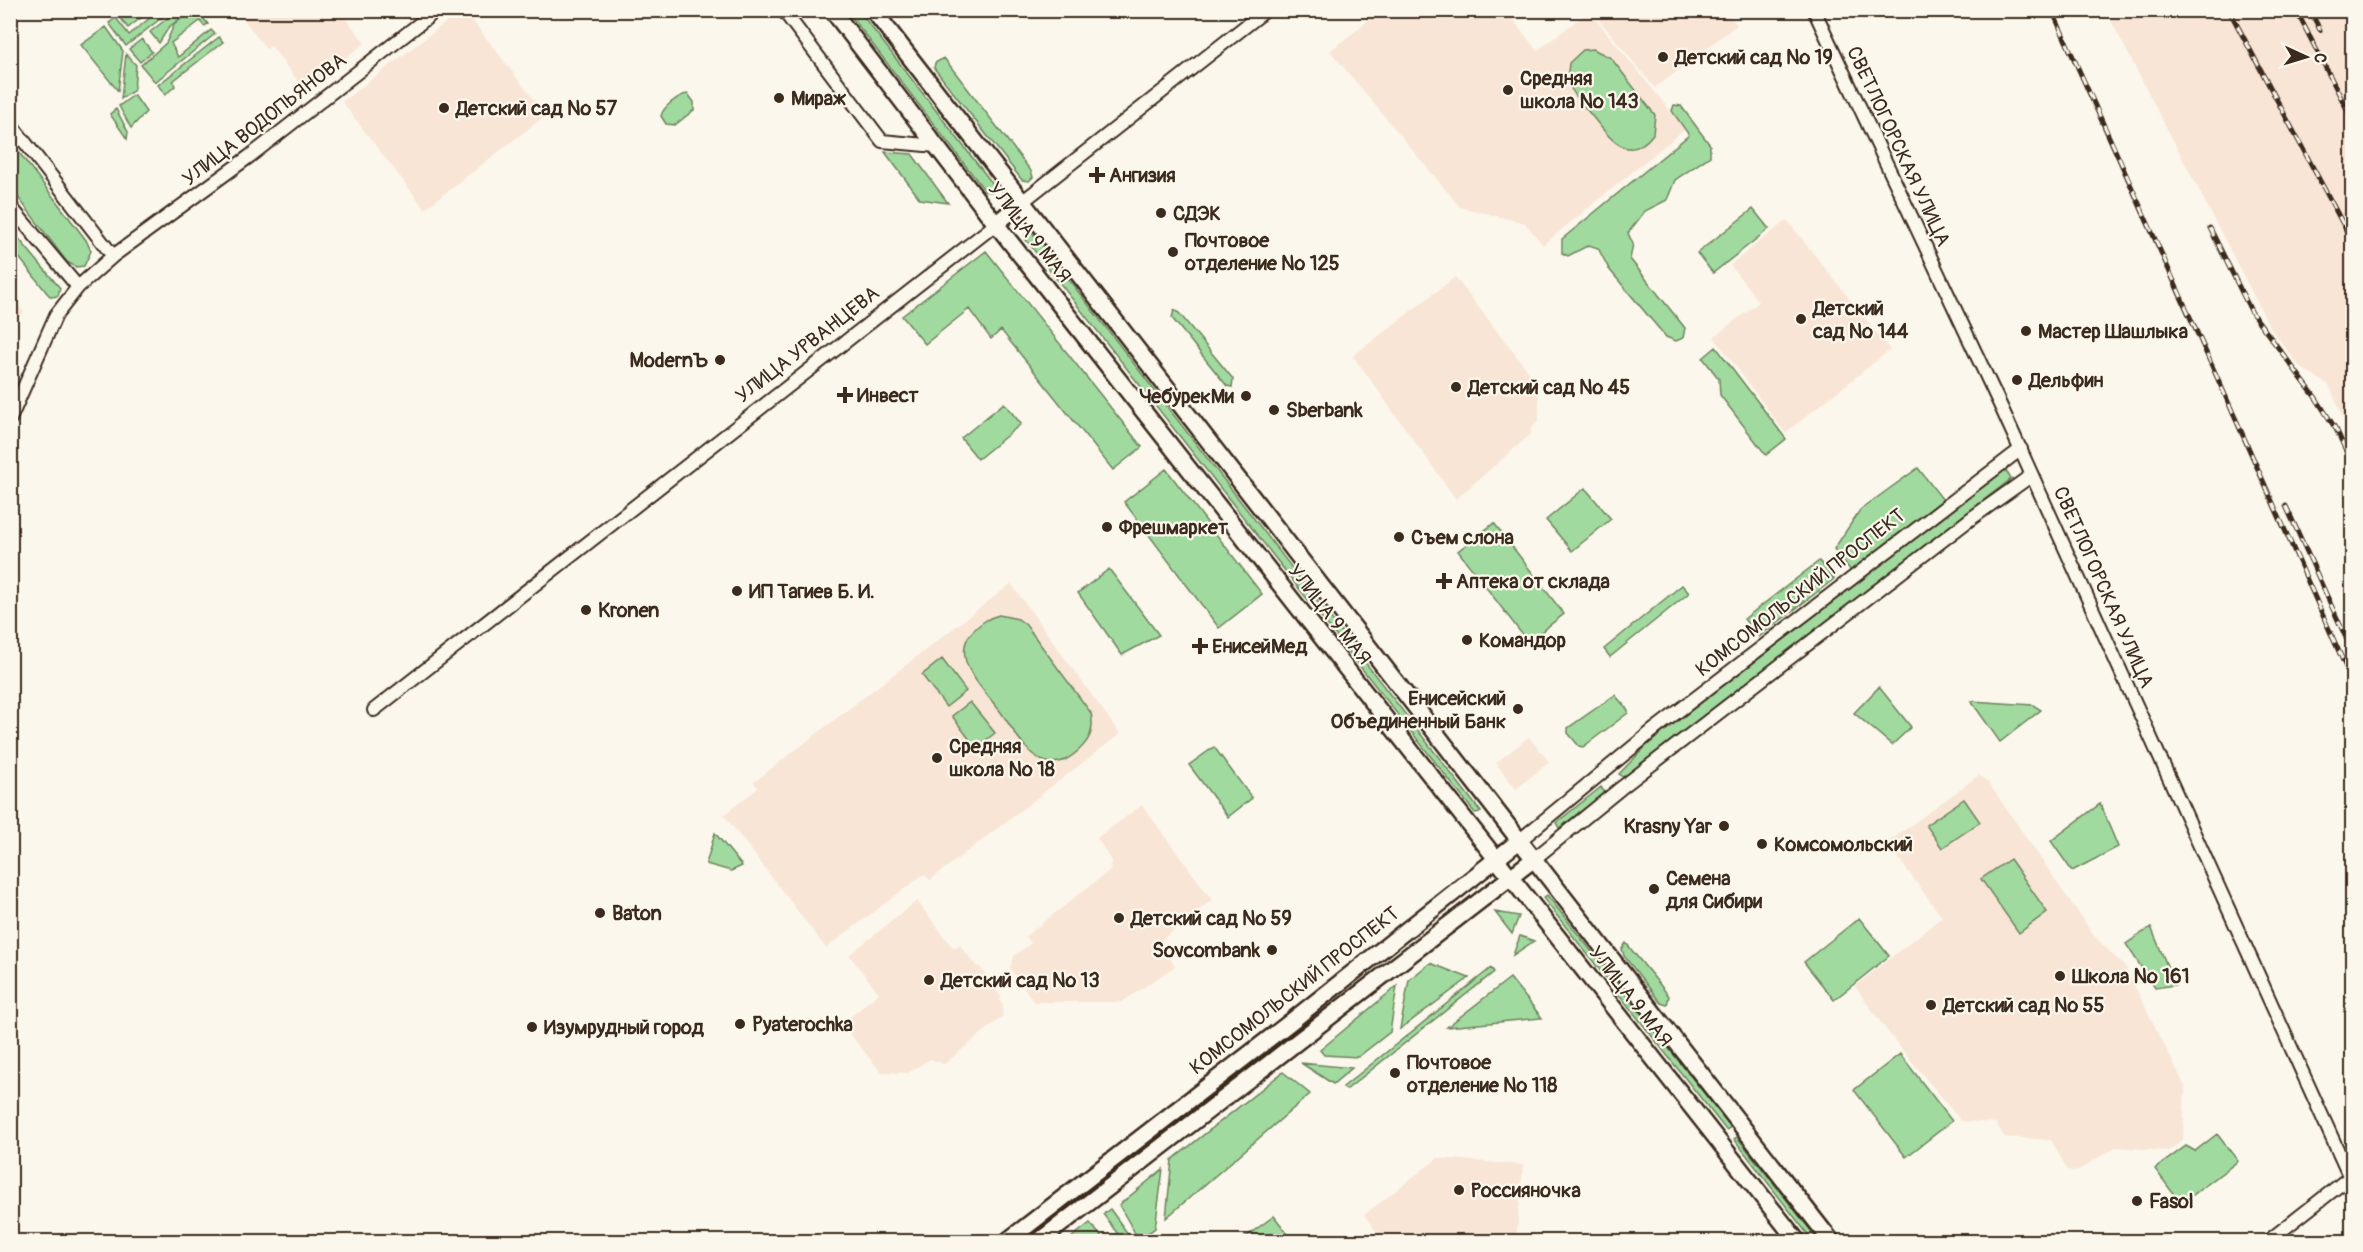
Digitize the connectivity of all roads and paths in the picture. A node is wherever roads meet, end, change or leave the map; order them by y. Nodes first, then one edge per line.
1 (437, 10) edge
2 (783, 10) edge
3 (832, 10) edge
4 (873, 10) edge
5 (1266, 10) edge
6 (1814, 10) edge
7 (10, 123) edge
8 (936, 146) junction
9 (1022, 202) junction
10 (10, 206) edge
11 (996, 224) junction
12 (113, 256) junction
13 (78, 287) junction
14 (10, 419) edge
15 (2021, 449) junction
16 (2032, 475) junction
17 (374, 710) dead end
18 (1606, 770) junction
19 (1621, 788) junction
20 (1520, 841) junction
21 (1534, 859) junction
22 (1497, 860) junction
23 (1511, 876) junction
24 (1113, 1157) junction
25 (1126, 1174) junction
26 (2351, 1180) edge
27 (1006, 1242) edge
28 (1038, 1242) edge
29 (1798, 1242) edge
30 (1832, 1242) edge
31 (2267, 1242) edge

1 - 12 street, УЛИЦА ВОДОПЬЯНОВА
2 - 8 street
3 - 8 main road, УЛИЦА 9 МАЯ
4 - 9 main road, УЛИЦА 9 МАЯ
5 - 9 street, УЛИЦА УРВАНЦЕВА
6 - 15 street, СВЕТЛОГОРСКАЯ УЛИЦА
7 - 12 street
8 - 11 main road, УЛИЦА 9 МАЯ
9 - 11 main road, УЛИЦА УРВАНЦЕВА
9 - 20 main road, УЛИЦА 9 МАЯ
10 - 13 street
11 - 17 street, УЛИЦА УРВАНЦЕВА
11 - 22 main road, УЛИЦА 9 МАЯ
12 - 13 street, УЛИЦА ВОДОПЬЯНОВА
13 - 14 street, УЛИЦА ВОДОПЬЯНОВА
15 - 16 street, СВЕТЛОГОРСКАЯ УЛИЦА
15 - 18 street, КОМСОМОЛЬСКИЙ ПРОСПЕКТ
16 - 19 street
16 - 26 street, СВЕТЛОГОРСКАЯ УЛИЦА
18 - 19 street
18 - 20 street, КОМСОМОЛЬСКИЙ ПРОСПЕКТ
19 - 21 street
20 - 21 main road, УЛИЦА 9 МАЯ
20 - 22 main road, КОМСОМОЛЬСКИЙ ПРОСПЕКТ
21 - 23 main road
21 - 30 main road, УЛИЦА 9 МАЯ
22 - 23 main road, УЛИЦА 9 МАЯ
22 - 24 main road, КОМСОМОЛЬСКИЙ ПРОСПЕКТ
23 - 25 main road
23 - 29 main road, УЛИЦА 9 МАЯ
24 - 25 main road
24 - 27 main road, КОМСОМОЛЬСКИЙ ПРОСПЕКТ
25 - 28 main road
26 - 31 street

